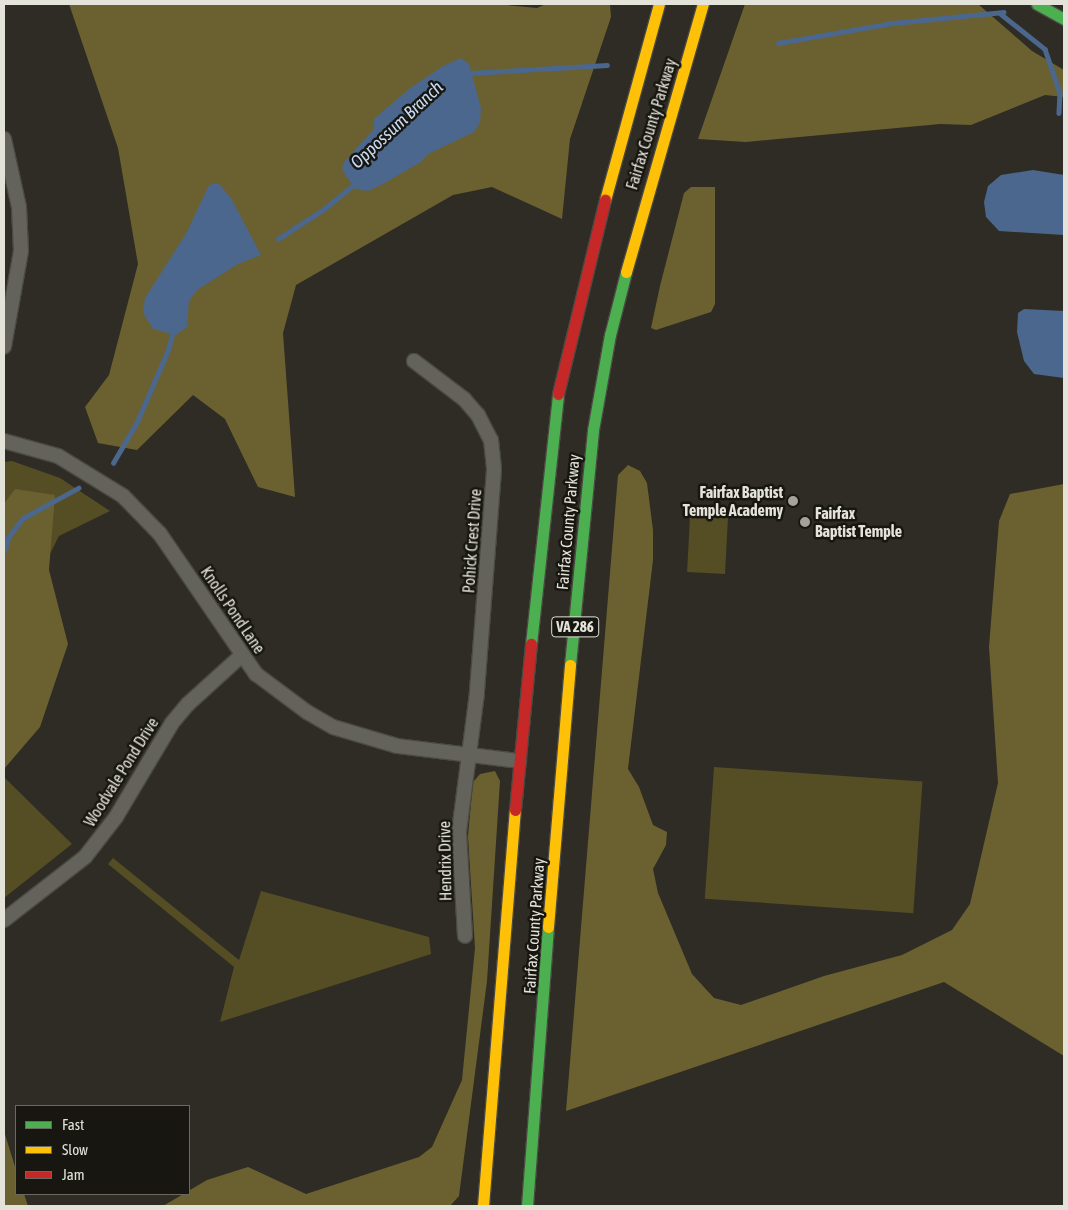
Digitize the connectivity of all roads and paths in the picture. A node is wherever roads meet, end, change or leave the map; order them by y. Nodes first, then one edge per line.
1 (660, 4) edge
2 (703, 4) edge
3 (1037, 4) edge
4 (1064, 19) edge
5 (4, 139) edge
6 (9, 182) edge
7 (4, 346) edge
8 (414, 361) dead end
9 (4, 441) edge
10 (241, 656) junction
11 (469, 756) junction
12 (519, 761) junction
13 (4, 920) edge
14 (465, 936) dead end
15 (483, 1206) edge
16 (527, 1206) edge

1 - 12 main road, Fairfax County Parkway / VA 286
2 - 16 main road, Fairfax County Parkway / VA 286
3 - 4 main road
5 - 6 street
6 - 7 street
8 - 11 street, Pohick Crest Drive
9 - 10 street, Knolls Pond Lane
10 - 11 street, Knolls Pond Lane
10 - 13 street, Woodvale Pond Drive
11 - 12 street, Knolls Pond Lane
11 - 14 street, Hendrix Drive
12 - 15 main road, Fairfax County Parkway / VA 286

